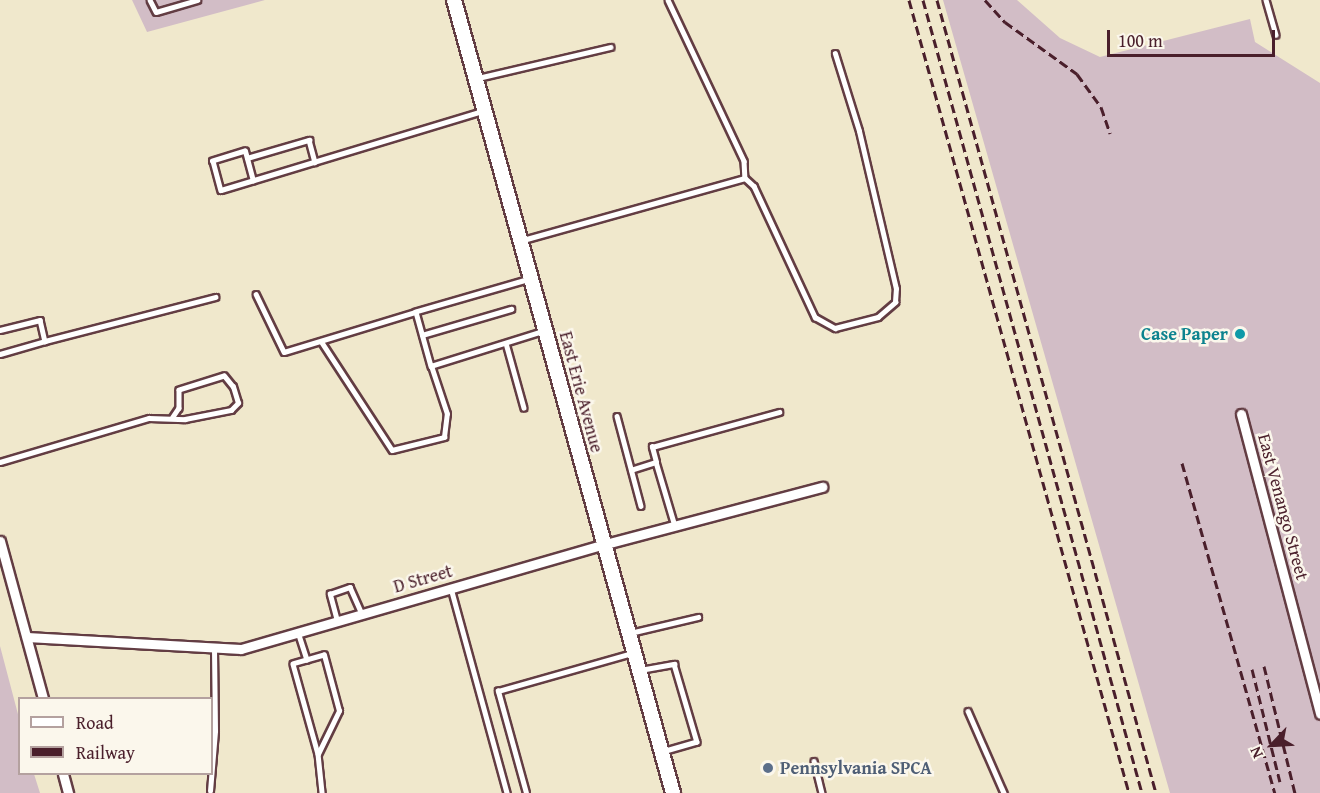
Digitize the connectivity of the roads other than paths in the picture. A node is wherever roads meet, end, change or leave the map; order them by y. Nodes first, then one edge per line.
1 (150, 0) edge
2 (197, 0) edge
3 (668, 0) edge
4 (1266, 0) edge
5 (458, 1) edge
6 (1276, 35) dead end
7 (610, 47) dead end
8 (836, 54) dead end
9 (476, 79) junction
10 (484, 110) junction
11 (247, 158) junction
12 (315, 162) junction
13 (745, 178) junction
14 (253, 181) junction
15 (521, 241) junction
16 (531, 278) junction
17 (256, 294) dead end
18 (215, 297) dead end
19 (511, 309) dead end
20 (416, 312) junction
21 (0, 330) edge
22 (545, 330) junction
23 (422, 335) junction
24 (45, 341) junction
25 (321, 341) junction
26 (506, 343) junction
27 (0, 354) edge
28 (431, 366) junction
29 (525, 408) dead end
30 (779, 412) dead end
31 (1241, 414) dead end
32 (617, 416) dead end
33 (173, 417) junction
34 (0, 462) edge
35 (656, 462) junction
36 (631, 470) junction
37 (822, 487) dead end
38 (641, 506) dead end
39 (675, 526) junction
40 (0, 541) edge
41 (604, 544) junction
42 (451, 588) junction
43 (362, 614) junction
44 (698, 617) dead end
45 (337, 621) junction
46 (298, 632) junction
47 (629, 634) junction
48 (27, 637) junction
49 (214, 647) junction
50 (634, 652) junction
51 (306, 660) junction
52 (639, 670) junction
53 (42, 697) edge
54 (968, 711) dead end
55 (1320, 714) edge
56 (213, 751) edge
57 (662, 752) junction
58 (318, 754) junction
59 (814, 761) dead end
60 (63, 775) edge
61 (211, 775) edge
62 (210, 791) dead end
63 (68, 793) edge
64 (322, 793) edge
65 (507, 793) edge
66 (526, 793) edge
67 (673, 793) edge
68 (822, 793) edge
69 (1004, 793) edge

1 - 2 lane
3 - 13 lane
4 - 6 lane
5 - 9 main road, East Erie Avenue
7 - 9 lane
8 - 13 lane
9 - 10 main road, East Erie Avenue
10 - 12 lane
10 - 15 main road, East Erie Avenue
11 - 12 lane
11 - 14 lane
11 - 14 lane
12 - 14 lane
13 - 15 lane
15 - 16 main road, East Erie Avenue
16 - 20 lane
16 - 22 main road, East Erie Avenue
17 - 25 lane
18 - 24 lane
19 - 23 lane
20 - 23 lane
20 - 25 lane
21 - 24 lane
22 - 26 lane
22 - 41 main road, East Erie Avenue
23 - 28 lane
24 - 27 lane
25 - 28 lane
26 - 28 lane
26 - 29 lane
30 - 35 lane
31 - 55 street, East Venango Street
32 - 36 lane
33 - 33 lane
33 - 34 lane
35 - 36 lane
35 - 39 lane
36 - 38 lane
37 - 39 street, D Street
39 - 41 street, D Street
40 - 48 street
41 - 42 street, D Street
41 - 47 main road, East Erie Avenue
42 - 43 street, D Street
42 - 65 lane
43 - 45 street, D Street
43 - 45 lane
44 - 47 lane
45 - 46 street, D Street
46 - 49 street, D Street
46 - 51 lane
47 - 50 main road, East Erie Avenue
48 - 49 street, D Street
48 - 53 street
49 - 56 lane
50 - 52 main road, East Erie Avenue
50 - 66 lane
51 - 58 lane
51 - 58 lane
52 - 57 main road, East Erie Avenue
52 - 57 lane
54 - 69 lane
57 - 67 main road, East Erie Avenue
58 - 64 lane
59 - 68 lane
60 - 63 street
61 - 62 lane

